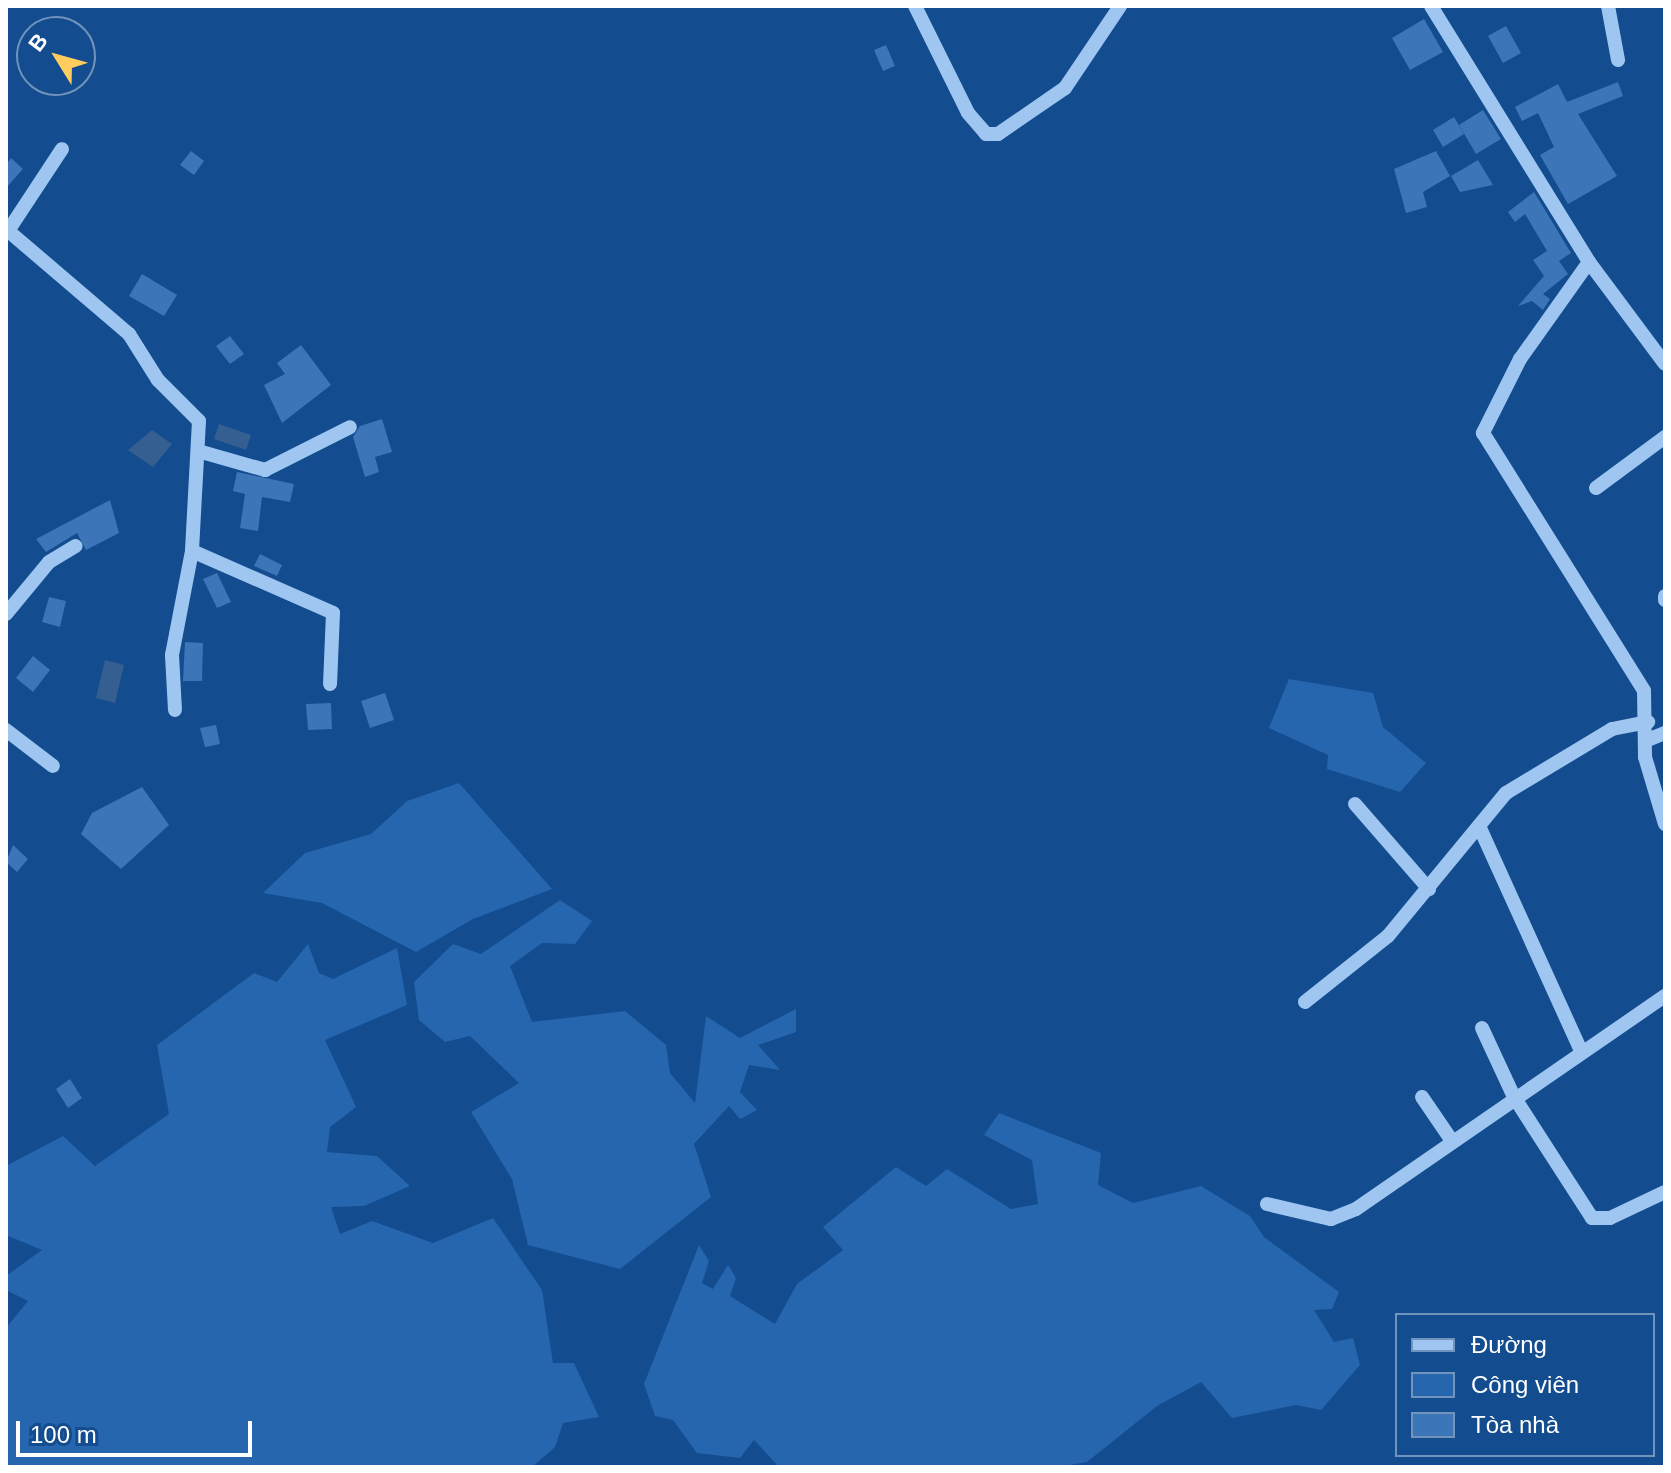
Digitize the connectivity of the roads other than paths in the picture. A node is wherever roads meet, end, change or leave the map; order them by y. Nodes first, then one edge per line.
1 (915, 6) edge
2 (1120, 6) edge
3 (1431, 6) edge
4 (1608, 6) edge
5 (1618, 60) dead end
6 (62, 149) dead end
7 (7, 230) edge
8 (1589, 262) junction
9 (1665, 364) edge
10 (350, 427) dead end
11 (1665, 437) edge
12 (198, 451) junction
13 (1596, 488) dead end
14 (76, 546) dead end
15 (192, 551) junction
16 (6, 614) edge
17 (330, 684) dead end
18 (175, 710) dead end
19 (1648, 722) junction
20 (6, 730) edge
21 (1665, 733) edge
22 (1645, 741) junction
23 (53, 766) dead end
24 (1355, 804) dead end
25 (1665, 824) edge
26 (1479, 826) junction
27 (1429, 889) junction
28 (1665, 996) edge
29 (1305, 1002) dead end
30 (1482, 1028) dead end
31 (1581, 1051) junction
32 (1422, 1097) dead end
33 (1514, 1097) junction
34 (1452, 1141) junction
35 (1665, 1192) edge
36 (1267, 1204) dead end

1 - 2 street
3 - 8 street
4 - 5 street
6 - 7 street
7 - 12 street
8 - 9 street
8 - 19 street
10 - 12 street
11 - 13 street
12 - 15 street
14 - 16 street
15 - 17 street
15 - 18 street
19 - 22 street
19 - 26 street
20 - 23 street
21 - 22 street
22 - 25 street
24 - 27 street
26 - 27 street
26 - 31 street
27 - 29 street
28 - 31 street
30 - 33 street
31 - 33 street
32 - 34 street
33 - 34 street
33 - 35 street
34 - 36 street

